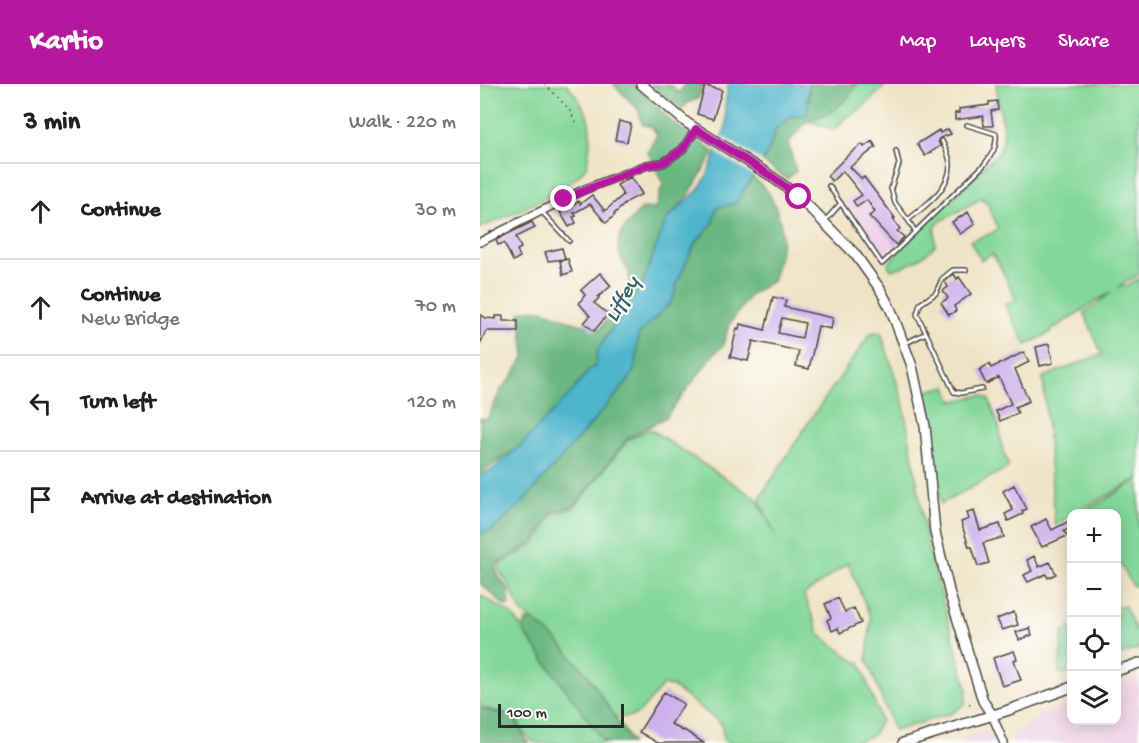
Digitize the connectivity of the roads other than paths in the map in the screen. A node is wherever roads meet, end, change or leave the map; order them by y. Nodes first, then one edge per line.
1 (641, 84) edge
2 (968, 125) dead end
3 (696, 129) junction
4 (942, 141) dead end
5 (896, 151) dead end
6 (829, 186) dead end
7 (841, 203) junction
8 (541, 211) junction
9 (908, 220) junction
10 (825, 221) junction
11 (915, 231) junction
12 (568, 241) dead end
13 (480, 242) edge
14 (966, 270) dead end
15 (926, 333) junction
16 (905, 344) junction
17 (982, 389) dead end
18 (1139, 663) edge
19 (1121, 669) edge
20 (1067, 688) edge
21 (992, 715) junction
22 (903, 743) edge
23 (1004, 743) edge

1 - 3 main road
2 - 11 lane
3 - 8 street
3 - 10 main road
4 - 9 lane
5 - 9 lane
6 - 7 lane
7 - 10 lane
7 - 11 lane
8 - 12 lane
8 - 13 street
9 - 11 lane
10 - 16 main road
14 - 15 lane
15 - 16 lane
15 - 17 lane
16 - 21 main road
18 - 19 main road
20 - 21 main road
21 - 22 main road
21 - 23 street

